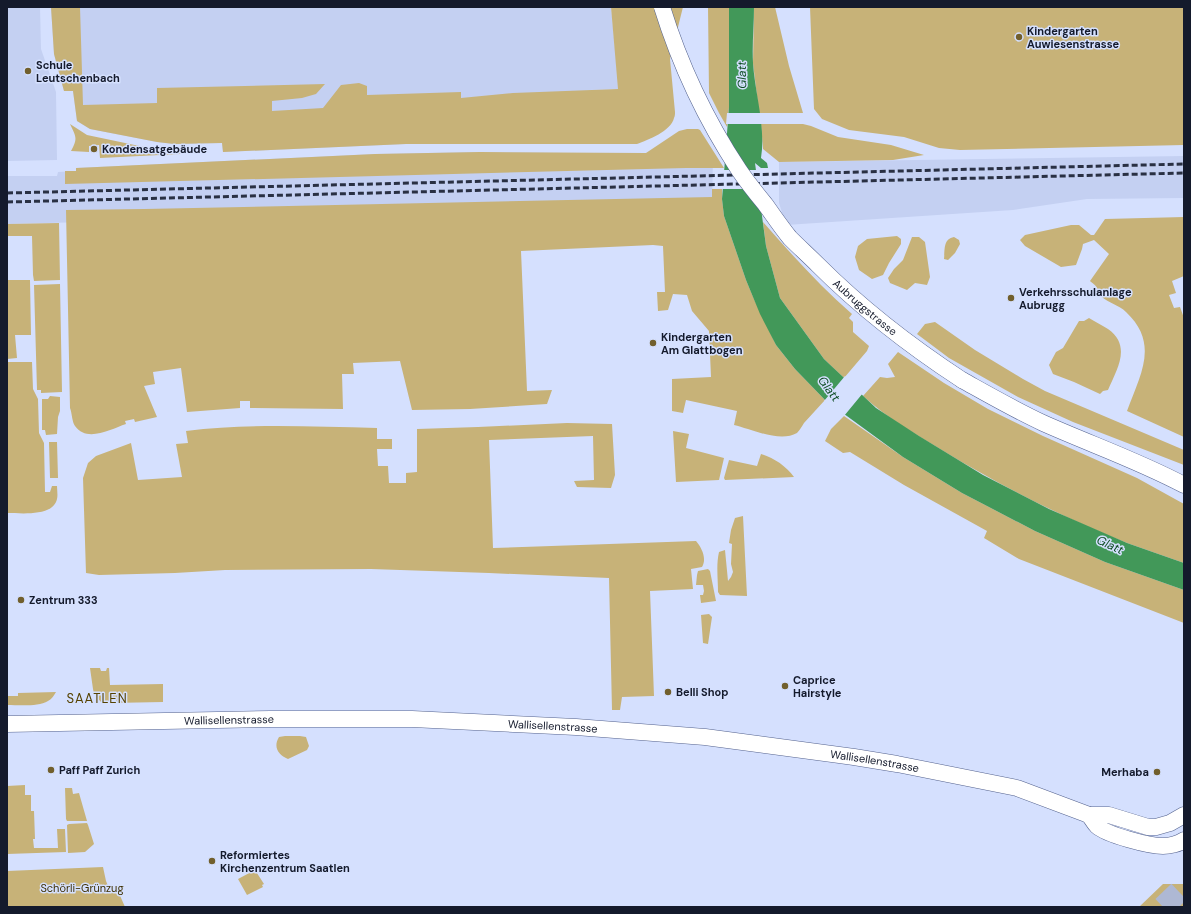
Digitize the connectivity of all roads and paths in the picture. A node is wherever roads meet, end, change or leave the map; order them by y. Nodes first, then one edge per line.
1 (662, 7) edge
2 (1184, 485) edge
3 (7, 724) edge
4 (1089, 815) junction
5 (1184, 815) edge
6 (1184, 840) edge

1 - 2 street, Aubruggstrasse, bridge
3 - 4 street, Wallisellenstrasse
4 - 5 street, Wallisellenstrasse
4 - 6 street, Wallisellenstrasse

